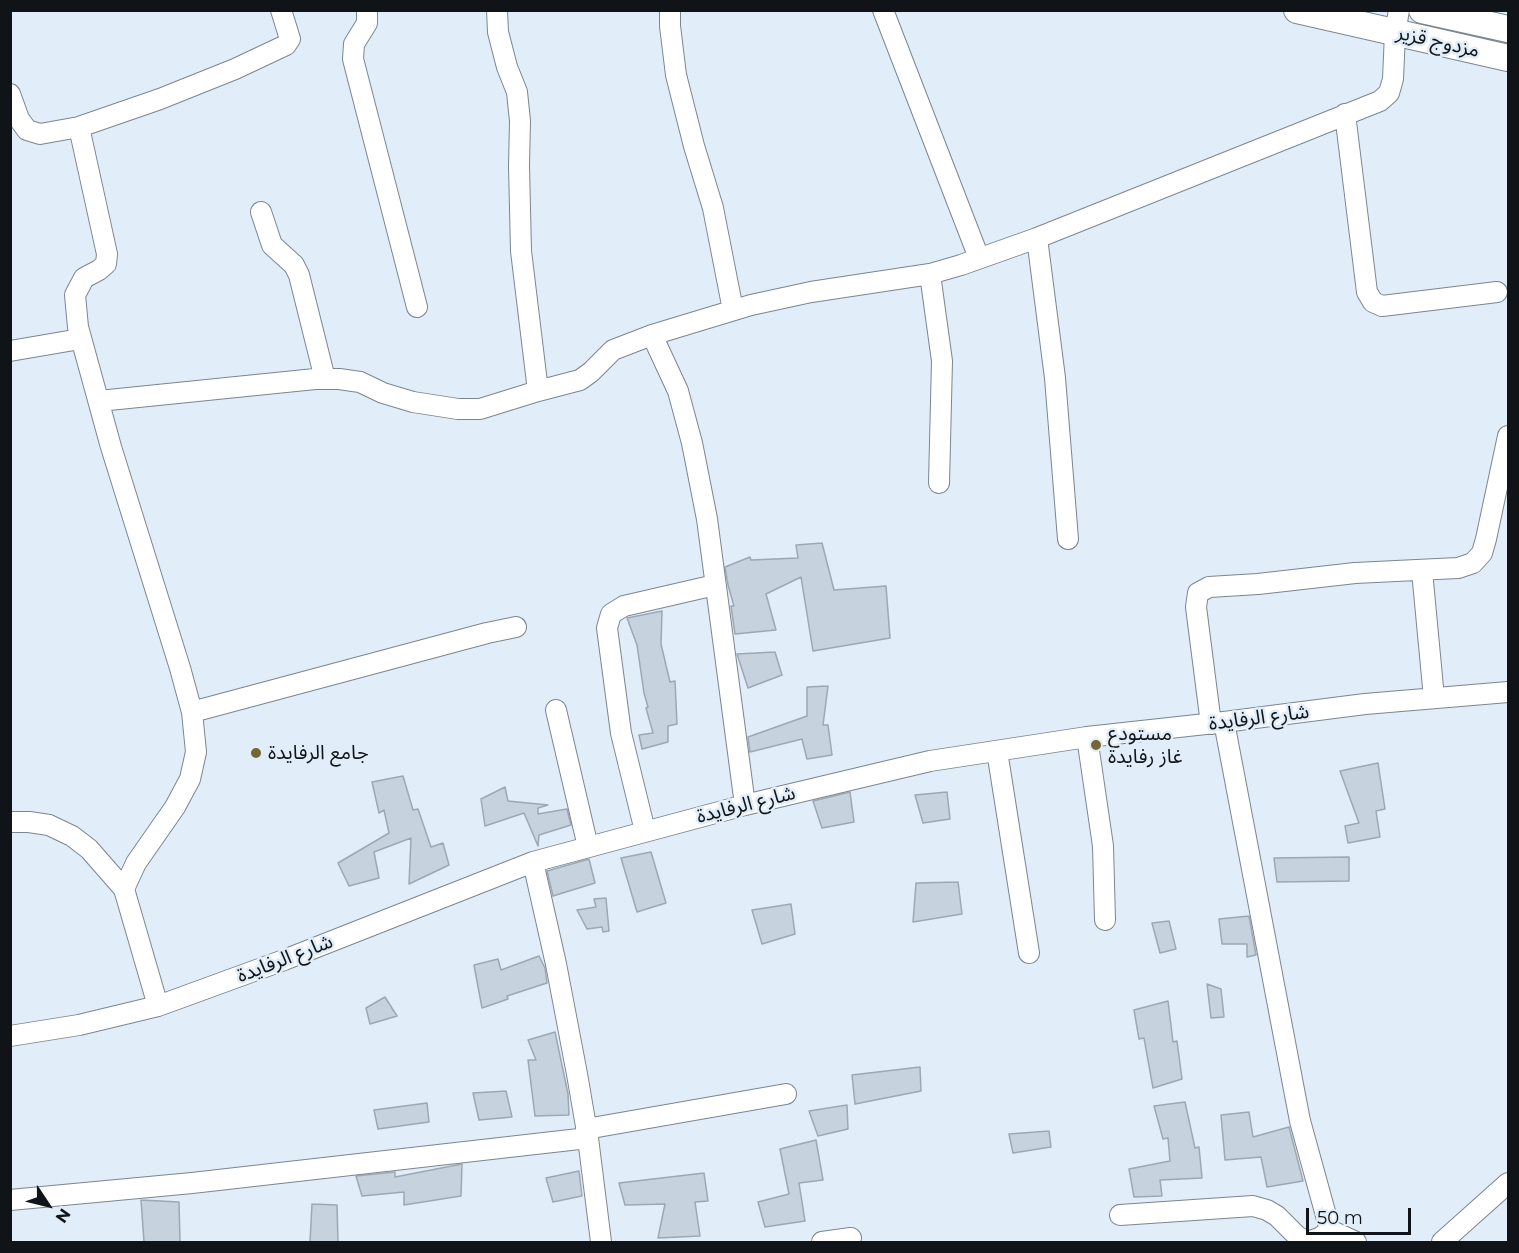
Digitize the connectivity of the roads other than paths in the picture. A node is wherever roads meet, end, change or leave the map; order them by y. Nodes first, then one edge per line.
1 (281, 10) edge
2 (367, 10) edge
3 (497, 10) edge
4 (670, 10) edge
5 (883, 10) edge
6 (1298, 10) edge
7 (1422, 10) edge
8 (1397, 22) edge
9 (1509, 29) edge
10 (1509, 58) edge
11 (10, 94) edge
12 (1345, 114) junction
13 (79, 127) junction
14 (261, 212) dead end
15 (1037, 238) junction
16 (979, 258) junction
17 (930, 274) junction
18 (1497, 292) dead end
19 (417, 307) dead end
20 (734, 310) junction
21 (652, 335) junction
22 (80, 339) junction
23 (10, 351) edge
24 (325, 379) junction
25 (538, 391) junction
26 (99, 401) junction
27 (1509, 436) edge
28 (939, 483) dead end
29 (1068, 539) dead end
30 (1422, 571) junction
31 (715, 585) junction
32 (516, 627) dead end
33 (1509, 692) edge
34 (1434, 698) junction
35 (556, 710) dead end
36 (192, 712) junction
37 (1218, 723) junction
38 (1087, 737) junction
39 (997, 751) junction
40 (745, 805) junction
41 (10, 822) edge
42 (645, 831) junction
43 (588, 847) junction
44 (532, 862) junction
45 (124, 889) junction
46 (1105, 920) dead end
47 (1029, 953) dead end
48 (158, 1006) junction
49 (10, 1036) edge
50 (786, 1094) dead end
51 (587, 1133) junction
52 (1509, 1183) edge
53 (10, 1200) edge
54 (1120, 1215) dead end
55 (1330, 1230) junction
56 (851, 1238) dead end
57 (601, 1242) edge
58 (822, 1242) edge
59 (1354, 1242) edge
60 (1442, 1242) edge

1 - 13 street
2 - 19 street
3 - 25 street
4 - 20 street
5 - 16 street
6 - 8 main road, مزدوج قزير
7 - 9 main road, مزدوج قزير
8 - 10 main road, مزدوج قزير
8 - 12 street
11 - 13 street
12 - 15 street
12 - 18 street
13 - 22 street
14 - 24 street
15 - 16 street
15 - 29 street
16 - 17 street
17 - 20 street
17 - 28 street
20 - 21 street
21 - 25 street
21 - 31 street
22 - 23 street
22 - 26 street
24 - 25 street
24 - 26 street
26 - 36 street
27 - 30 street
30 - 34 street
30 - 37 street
31 - 40 street
31 - 42 street
32 - 36 street
33 - 34 street, شارع الرفايدة
34 - 37 street, شارع الرفايدة
35 - 43 street
36 - 45 street
37 - 38 street, شارع الرفايدة
37 - 55 street
38 - 39 street, شارع الرفايدة
38 - 46 street
39 - 40 street, شارع الرفايدة
39 - 47 street
40 - 42 street, شارع الرفايدة
41 - 45 street
42 - 43 street, شارع الرفايدة
43 - 44 street, شارع الرفايدة
44 - 48 street, شارع الرفايدة
44 - 51 street
45 - 48 street
48 - 49 street, شارع الرفايدة
50 - 51 street
51 - 53 street
51 - 57 street
52 - 60 street
54 - 55 street
55 - 59 street
56 - 58 street

